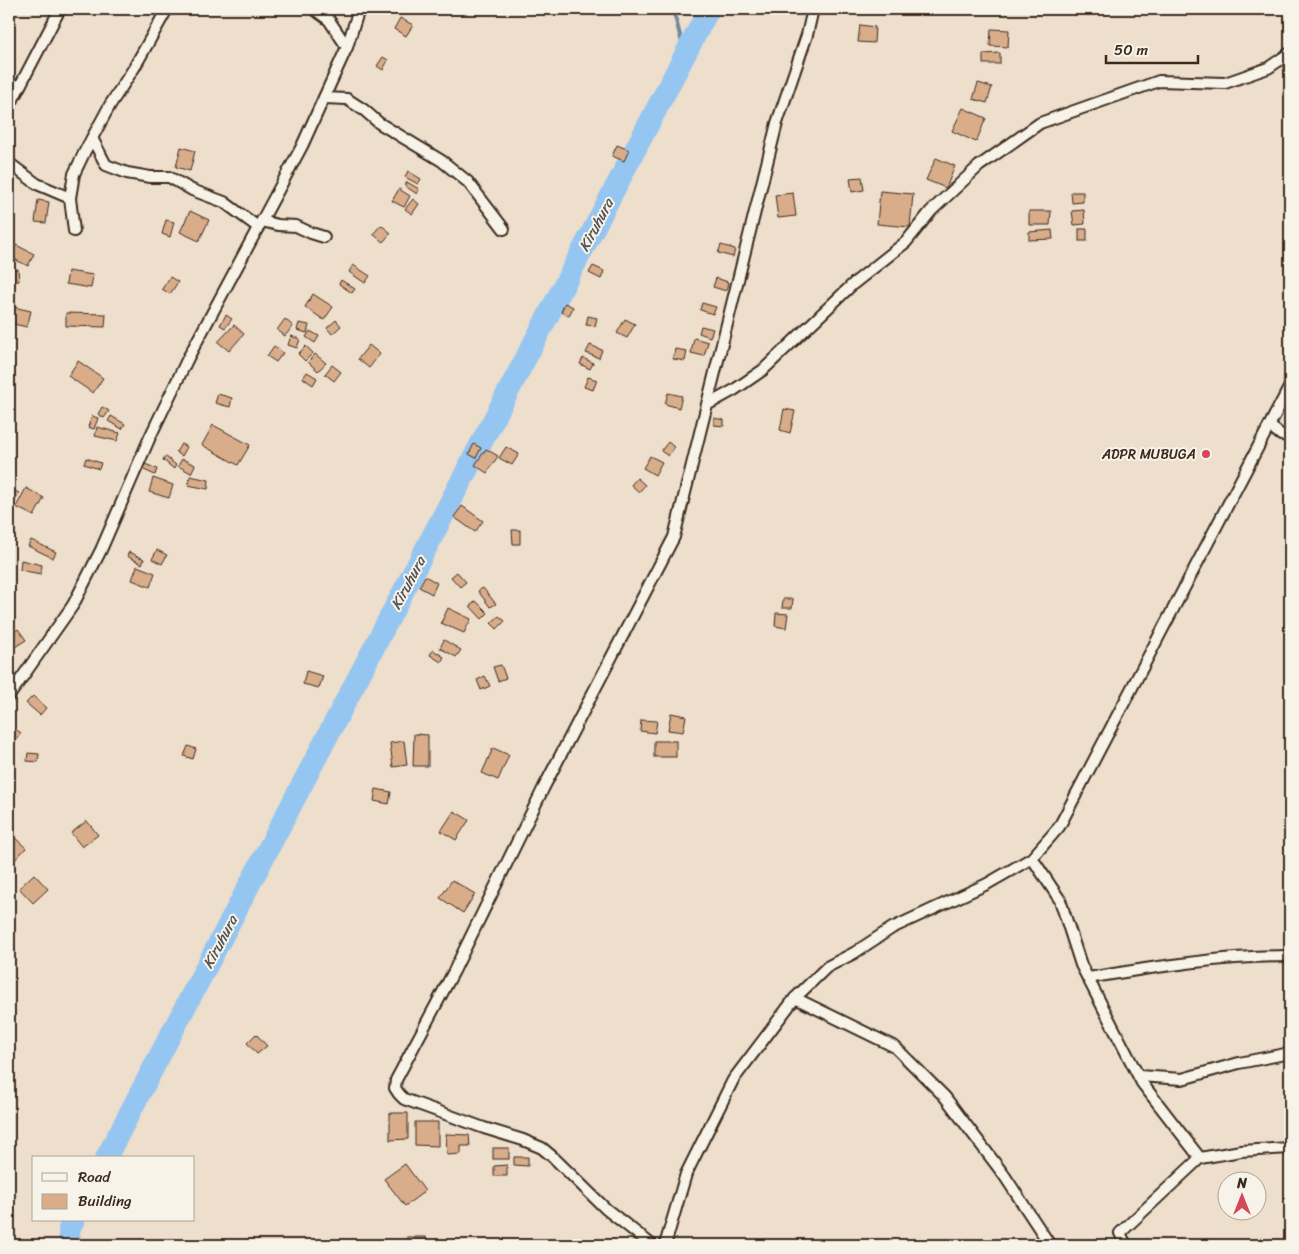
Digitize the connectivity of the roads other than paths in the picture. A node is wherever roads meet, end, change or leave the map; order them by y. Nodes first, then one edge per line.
1 (60, 9) edge
2 (167, 9) edge
3 (314, 9) edge
4 (359, 9) edge
5 (813, 9) edge
6 (347, 47) junction
7 (1290, 53) edge
8 (324, 98) junction
9 (9, 108) edge
10 (92, 138) junction
11 (9, 163) edge
12 (70, 198) junction
13 (260, 224) junction
14 (504, 229) dead end
15 (74, 231) dead end
16 (324, 237) dead end
17 (1290, 386) edge
18 (707, 406) junction
19 (1270, 426) junction
20 (1290, 436) edge
21 (9, 696) edge
22 (1032, 858) junction
23 (1290, 956) edge
24 (1088, 978) junction
25 (795, 998) junction
26 (1290, 1053) edge
27 (1138, 1076) junction
28 (1290, 1148) edge
29 (1200, 1158) junction
30 (652, 1245) edge
31 (665, 1245) edge
32 (1050, 1245) edge
33 (1126, 1245) edge

1 - 9 street
2 - 10 street
3 - 6 street
4 - 6 street
5 - 18 street
6 - 8 street
7 - 18 street
8 - 13 street
8 - 14 street
10 - 12 street
10 - 13 street
11 - 12 street
12 - 15 street
13 - 16 street
13 - 21 street
17 - 19 street
18 - 30 street
19 - 20 street
19 - 22 street
22 - 24 street
22 - 25 street
23 - 24 street
24 - 27 street
25 - 31 street
25 - 32 street
26 - 27 street
27 - 29 street
28 - 29 street
29 - 33 street

